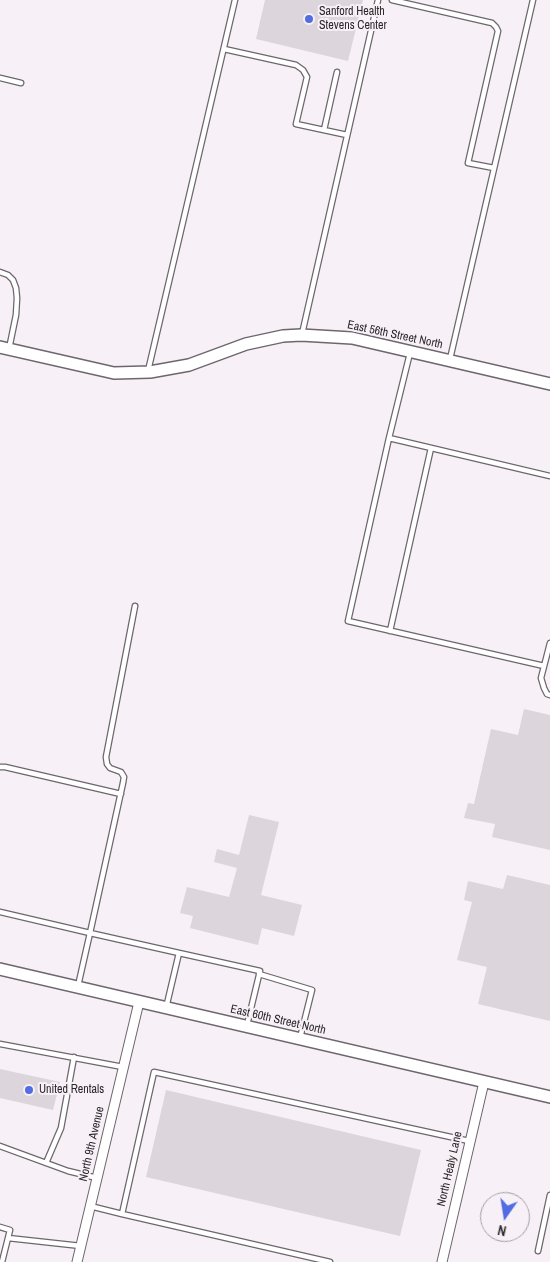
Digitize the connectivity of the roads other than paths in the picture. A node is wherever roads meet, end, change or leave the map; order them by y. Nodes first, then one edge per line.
1 (235, 0) edge
2 (378, 0) edge
3 (392, 0) edge
4 (533, 0) edge
5 (224, 49) junction
6 (337, 72) dead end
7 (0, 78) edge
8 (21, 83) dead end
9 (324, 130) junction
10 (347, 135) junction
11 (494, 168) junction
12 (0, 272) edge
13 (302, 335) junction
14 (4, 348) edge
15 (410, 352) junction
16 (450, 361) junction
17 (148, 372) junction
18 (550, 384) edge
19 (389, 438) junction
20 (431, 448) junction
21 (550, 476) edge
22 (135, 606) dead end
23 (390, 631) junction
24 (550, 642) edge
25 (544, 666) junction
26 (550, 695) edge
27 (0, 767) edge
28 (120, 794) junction
29 (0, 912) edge
30 (90, 933) junction
31 (179, 953) junction
32 (0, 969) edge
33 (259, 974) junction
34 (78, 987) junction
35 (139, 1002) junction
36 (166, 1008) junction
37 (247, 1027) junction
38 (300, 1039) junction
39 (0, 1044) edge
40 (74, 1057) junction
41 (123, 1066) junction
42 (484, 1082) junction
43 (550, 1097) edge
44 (469, 1142) junction
45 (0, 1146) edge
46 (46, 1163) junction
47 (97, 1178) junction
48 (550, 1196) edge
49 (90, 1206) junction
50 (122, 1214) junction
51 (0, 1228) edge
52 (8, 1238) junction
53 (81, 1246) junction
54 (538, 1251) dead end
55 (2, 1262) edge
56 (77, 1262) edge
57 (330, 1262) edge
58 (442, 1262) edge

1 - 5 lane
2 - 10 lane
3 - 11 lane
4 - 11 lane
5 - 9 lane
5 - 17 lane
6 - 9 lane
7 - 8 lane
9 - 10 lane
10 - 13 lane
11 - 16 lane
12 - 14 lane
13 - 15 main road, East 56th Street North
13 - 17 main road, East 56th Street North
14 - 17 main road, East 56th Street North
15 - 16 main road, East 56th Street North
15 - 19 lane
16 - 18 main road, East 56th Street North
19 - 20 lane
19 - 23 lane
20 - 21 lane
20 - 23 lane
22 - 28 lane
23 - 25 lane
24 - 25 lane
25 - 26 lane
27 - 28 lane
28 - 30 lane
29 - 30 lane
30 - 31 lane
30 - 34 lane
31 - 33 lane
31 - 36 lane
32 - 34 main road, East 60th Street North
33 - 37 lane
33 - 38 lane
34 - 35 main road, East 60th Street North
35 - 36 main road, East 60th Street North
35 - 41 street, North 9th Avenue
36 - 37 main road, East 60th Street North
37 - 38 main road, East 60th Street North
38 - 42 main road, East 60th Street North
39 - 40 lane
40 - 41 lane
40 - 46 lane
41 - 47 street, North 9th Avenue
42 - 43 main road, East 60th Street North
42 - 44 street, North Healy Lane
44 - 50 lane
44 - 58 street, North Healy Lane
45 - 46 lane
46 - 47 lane
47 - 49 street, North 9th Avenue
48 - 54 lane
49 - 50 lane
49 - 53 street, North 9th Avenue
50 - 57 lane
51 - 52 lane
52 - 53 lane
52 - 55 lane
53 - 56 street, North 9th Avenue

